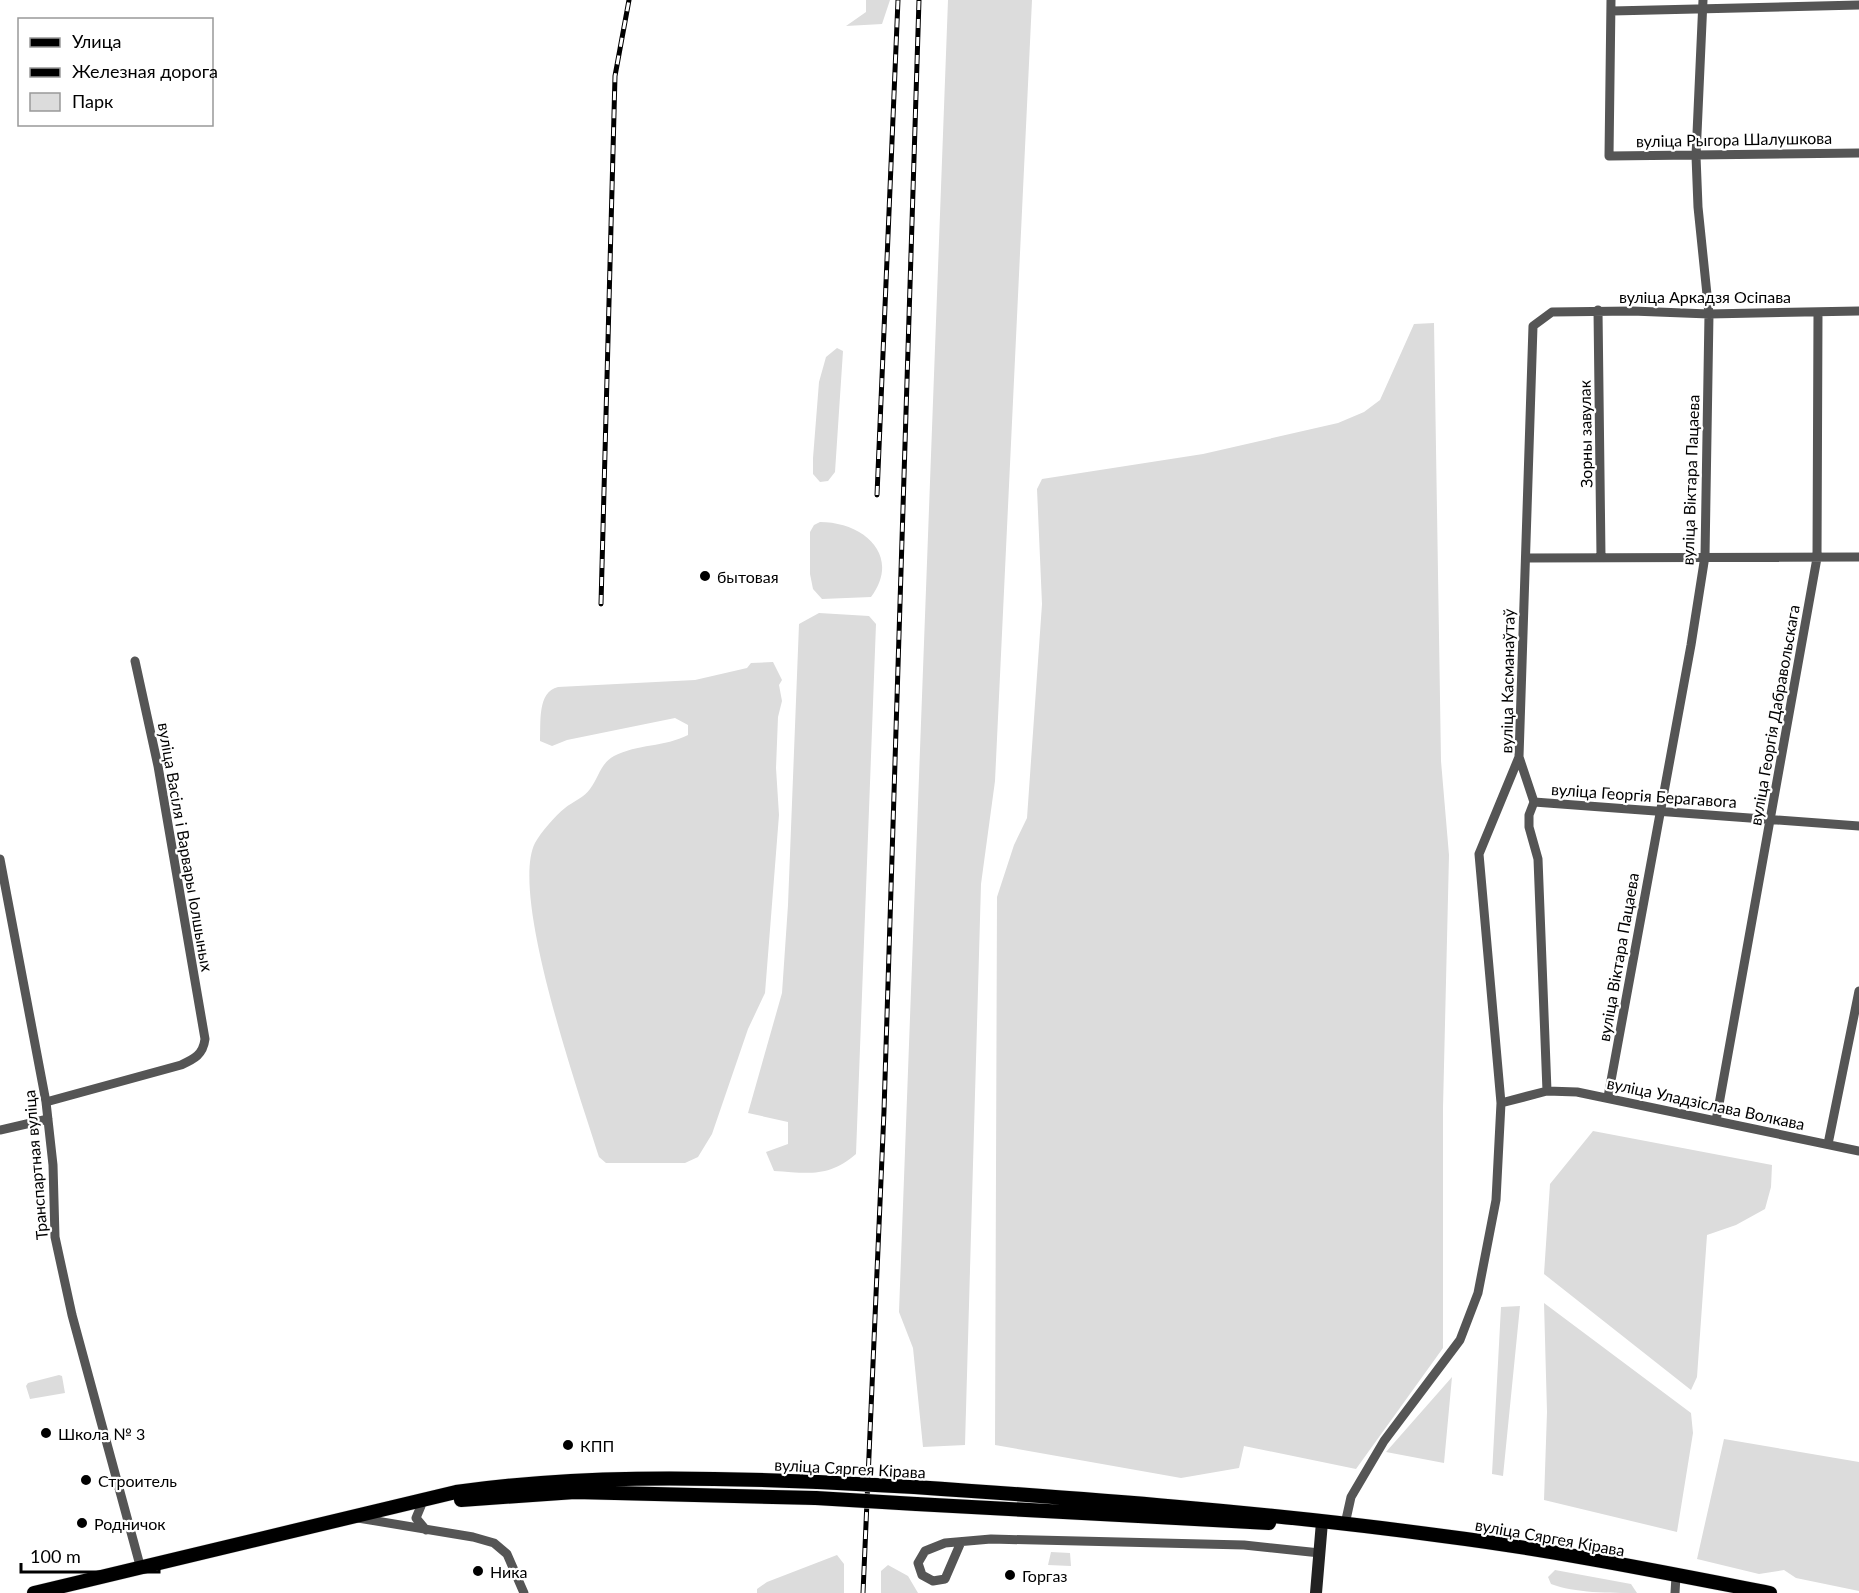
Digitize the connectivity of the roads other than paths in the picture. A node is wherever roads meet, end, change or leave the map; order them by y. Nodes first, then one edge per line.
1 (1611, 0) edge
2 (1702, 4) edge
3 (1859, 5) edge
4 (1612, 11) junction
5 (1859, 153) edge
6 (1696, 156) junction
7 (1598, 310) junction
8 (1859, 311) edge
9 (1552, 312) joint
10 (1818, 312) junction
11 (1709, 314) junction
12 (1705, 556) junction
13 (1601, 557) junction
14 (1859, 557) edge
15 (1527, 558) junction
16 (1817, 558) junction
17 (135, 661) dead end
18 (1519, 757) junction
19 (1534, 801) junction
20 (1660, 810) junction
21 (1770, 820) junction
22 (1859, 826) edge
23 (0, 859) edge
24 (1859, 991) edge
25 (1547, 1091) junction
26 (1608, 1097) junction
27 (46, 1102) junction
28 (1500, 1103) junction
29 (48, 1119) junction
30 (1716, 1120) junction
31 (0, 1130) edge
32 (1828, 1144) junction
33 (1859, 1151) edge
34 (421, 1506) junction
35 (381, 1516) junction
36 (1322, 1522) junction
37 (1345, 1524) junction
38 (426, 1530) junction
39 (961, 1542) junction
40 (1320, 1553) junction
41 (141, 1569) junction
42 (1676, 1576) junction
43 (34, 1593) edge
44 (524, 1593) edge
45 (1316, 1593) edge
46 (1675, 1593) edge
47 (1770, 1593) edge

1 - 4 street
2 - 3 street
2 - 4 street
2 - 6 street, вуліца Віктара Пацаева
4 - 6 street, вуліца Рыгора Шалушкова
5 - 6 street, вуліца Рыгора Шалушкова
6 - 11 street, вуліца Віктара Пацаева
7 - 9 street, вуліца Аркадзя Осіпава
7 - 11 street, вуліца Аркадзя Осіпава
7 - 13 street, Зорны завулак
8 - 10 street, вуліца Аркадзя Осіпава
9 - 15 street, вуліца Касманаўтаў
10 - 11 street, вуліца Аркадзя Осіпава
10 - 16 street, вуліца Георгія Дабравольскага
11 - 12 street, вуліца Віктара Пацаева
12 - 13 street
12 - 16 street
12 - 20 street, вуліца Віктара Пацаева
13 - 15 street
14 - 16 street
15 - 18 street, вуліца Касманаўтаў
16 - 21 street, вуліца Георгія Дабравольскага
17 - 27 street, вуліца Васіля і Варвары Іолшыных
18 - 19 street, вуліца Касманаўтаў
18 - 28 street
19 - 20 street, вуліца Георгія Берагавога
19 - 25 street, вуліца Касманаўтаў
20 - 21 street, вуліца Георгія Берагавога
20 - 26 street, вуліца Віктара Пацаева
21 - 22 street, вуліца Георгія Берагавога
21 - 30 street, вуліца Георгія Дабравольскага
23 - 27 street, Транспартная вуліца
24 - 32 street
25 - 26 street, вуліца Уладзіслава Волкава
25 - 28 street, вуліца Уладзіслава Волкава
26 - 30 street, вуліца Уладзіслава Волкава
27 - 29 street, Транспартная вуліца
28 - 37 street
29 - 31 street
29 - 41 street, Транспартная вуліца
30 - 32 street, вуліца Уладзіслава Волкава
32 - 33 street, вуліца Уладзіслава Волкава
34 - 35 main road, вуліца Сяргея Кірава
34 - 36 main road, вуліца Сяргея Кірава, bridge
34 - 38 street
35 - 36 main road, вуліца Сяргея Кірава, bridge
35 - 38 street
35 - 41 main road, вуліца Сяргея Кірава
36 - 37 main road, вуліца Сяргея Кірава
36 - 40 street
37 - 42 main road, вуліца Сяргея Кірава
38 - 44 street
39 - 39 street
39 - 40 street
40 - 45 street
41 - 43 main road, вуліца Сяргея Кірава
42 - 46 street
42 - 47 main road, вуліца Сяргея Кірава

